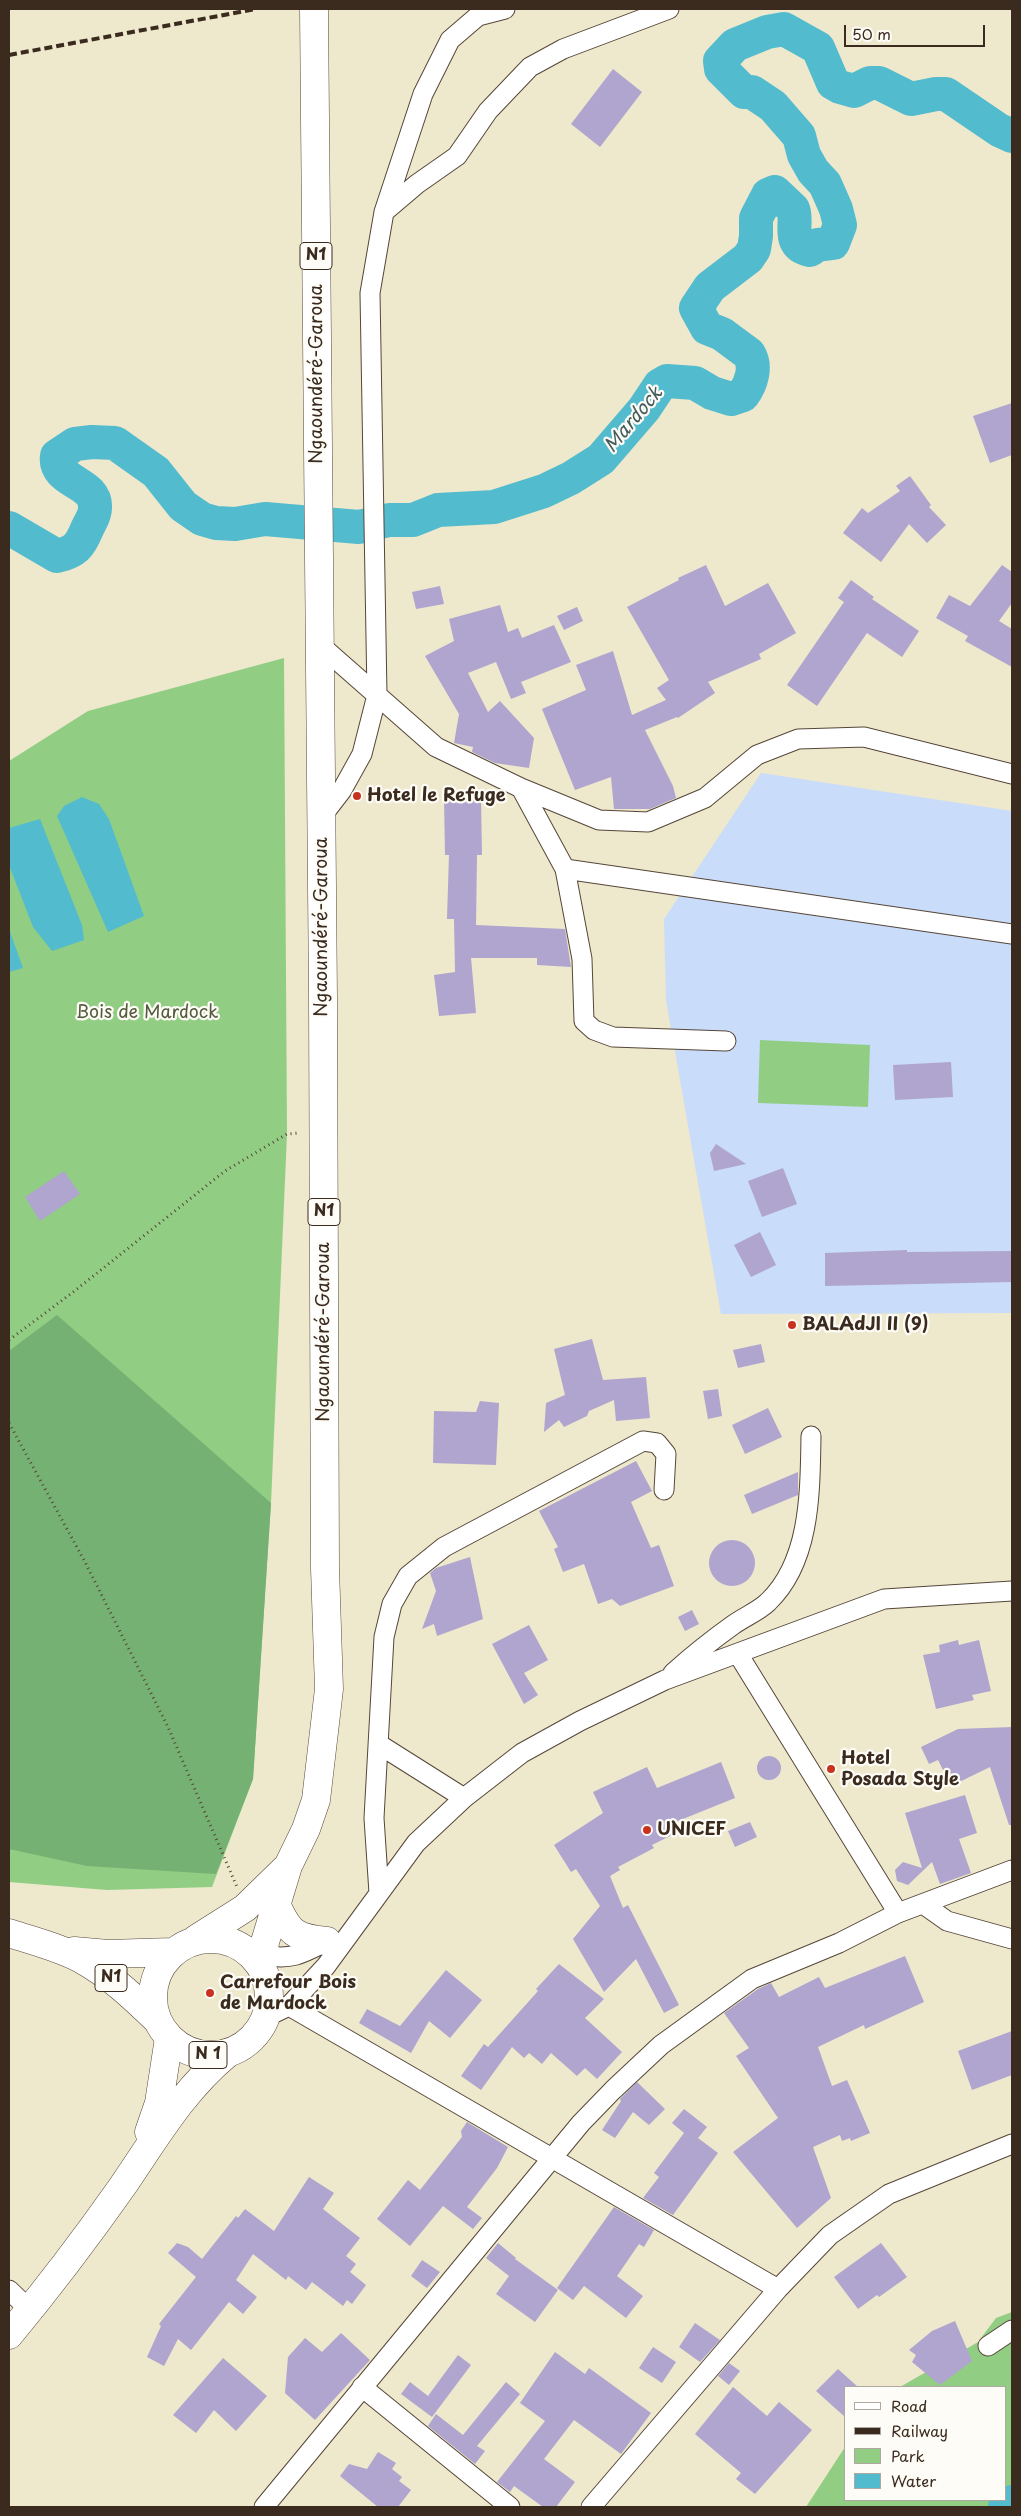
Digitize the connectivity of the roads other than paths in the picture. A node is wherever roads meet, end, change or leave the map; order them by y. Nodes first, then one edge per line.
1 (505, 9) edge
2 (669, 9) edge
3 (314, 11) edge
4 (384, 212) junction
5 (320, 645) junction
6 (377, 695) junction
7 (1012, 774) edge
8 (521, 788) junction
9 (322, 816) junction
10 (565, 869) junction
11 (1012, 934) edge
12 (726, 1041) dead end
13 (811, 1436) dead end
14 (664, 1490) dead end
15 (1012, 1591) edge
16 (738, 1654) junction
17 (665, 1680) junction
18 (380, 1745) junction
19 (464, 1798) junction
20 (288, 1866) junction
21 (1012, 1870) edge
22 (378, 1893) junction
23 (276, 1904) junction
24 (923, 1904) junction
25 (898, 1913) junction
26 (352, 1927) junction
27 (9, 1933) edge
28 (1012, 1939) edge
29 (327, 1942) junction
30 (184, 1946) junction
31 (58, 1948) junction
32 (263, 1961) junction
33 (278, 2011) junction
34 (163, 2029) junction
35 (228, 2053) junction
36 (1012, 2144) edge
37 (141, 2157) junction
38 (552, 2158) junction
39 (778, 2289) junction
40 (9, 2290) edge
41 (30, 2310) junction
42 (1012, 2330) edge
43 (9, 2335) edge
44 (988, 2346) dead end
45 (362, 2387) junction
46 (264, 2507) edge
47 (510, 2507) edge
48 (591, 2507) edge

1 - 4 street
2 - 4 street
3 - 5 main road, Ngaoundéré-Garoua / N1
4 - 6 street
5 - 6 street
5 - 9 main road, Ngaoundéré-Garoua / N1
6 - 8 street
6 - 9 street
7 - 8 street
8 - 10 street
9 - 20 main road, Ngaoundéré-Garoua / N1
10 - 11 street
10 - 12 street
13 - 17 street
14 - 18 street
15 - 16 street
16 - 17 street
16 - 25 street
17 - 19 street
18 - 19 street
18 - 22 street
19 - 22 street
20 - 23 main road, Ngaoundéré-Garoua / N1
20 - 30 main road, Ngaoundéré-Garoua / N1
21 - 24 street
22 - 26 street
23 - 29 main road
23 - 32 main road, Ngaoundéré-Garoua / N1
24 - 25 street
24 - 28 street
25 - 38 street
26 - 29 street
26 - 33 street
27 - 31 main road, N1
29 - 32 street
30 - 31 main road, N1
30 - 32 main road, N 1
30 - 34 main road
31 - 34 main road, N1
32 - 33 main road, N 1
33 - 35 main road, N 1
33 - 38 street
34 - 35 main road, N 1
34 - 37 main road
35 - 37 main road
36 - 39 street
37 - 41 main road
38 - 39 street
38 - 45 street
39 - 48 street
40 - 41 street
41 - 43 main road
42 - 44 street
45 - 46 street
45 - 47 street

